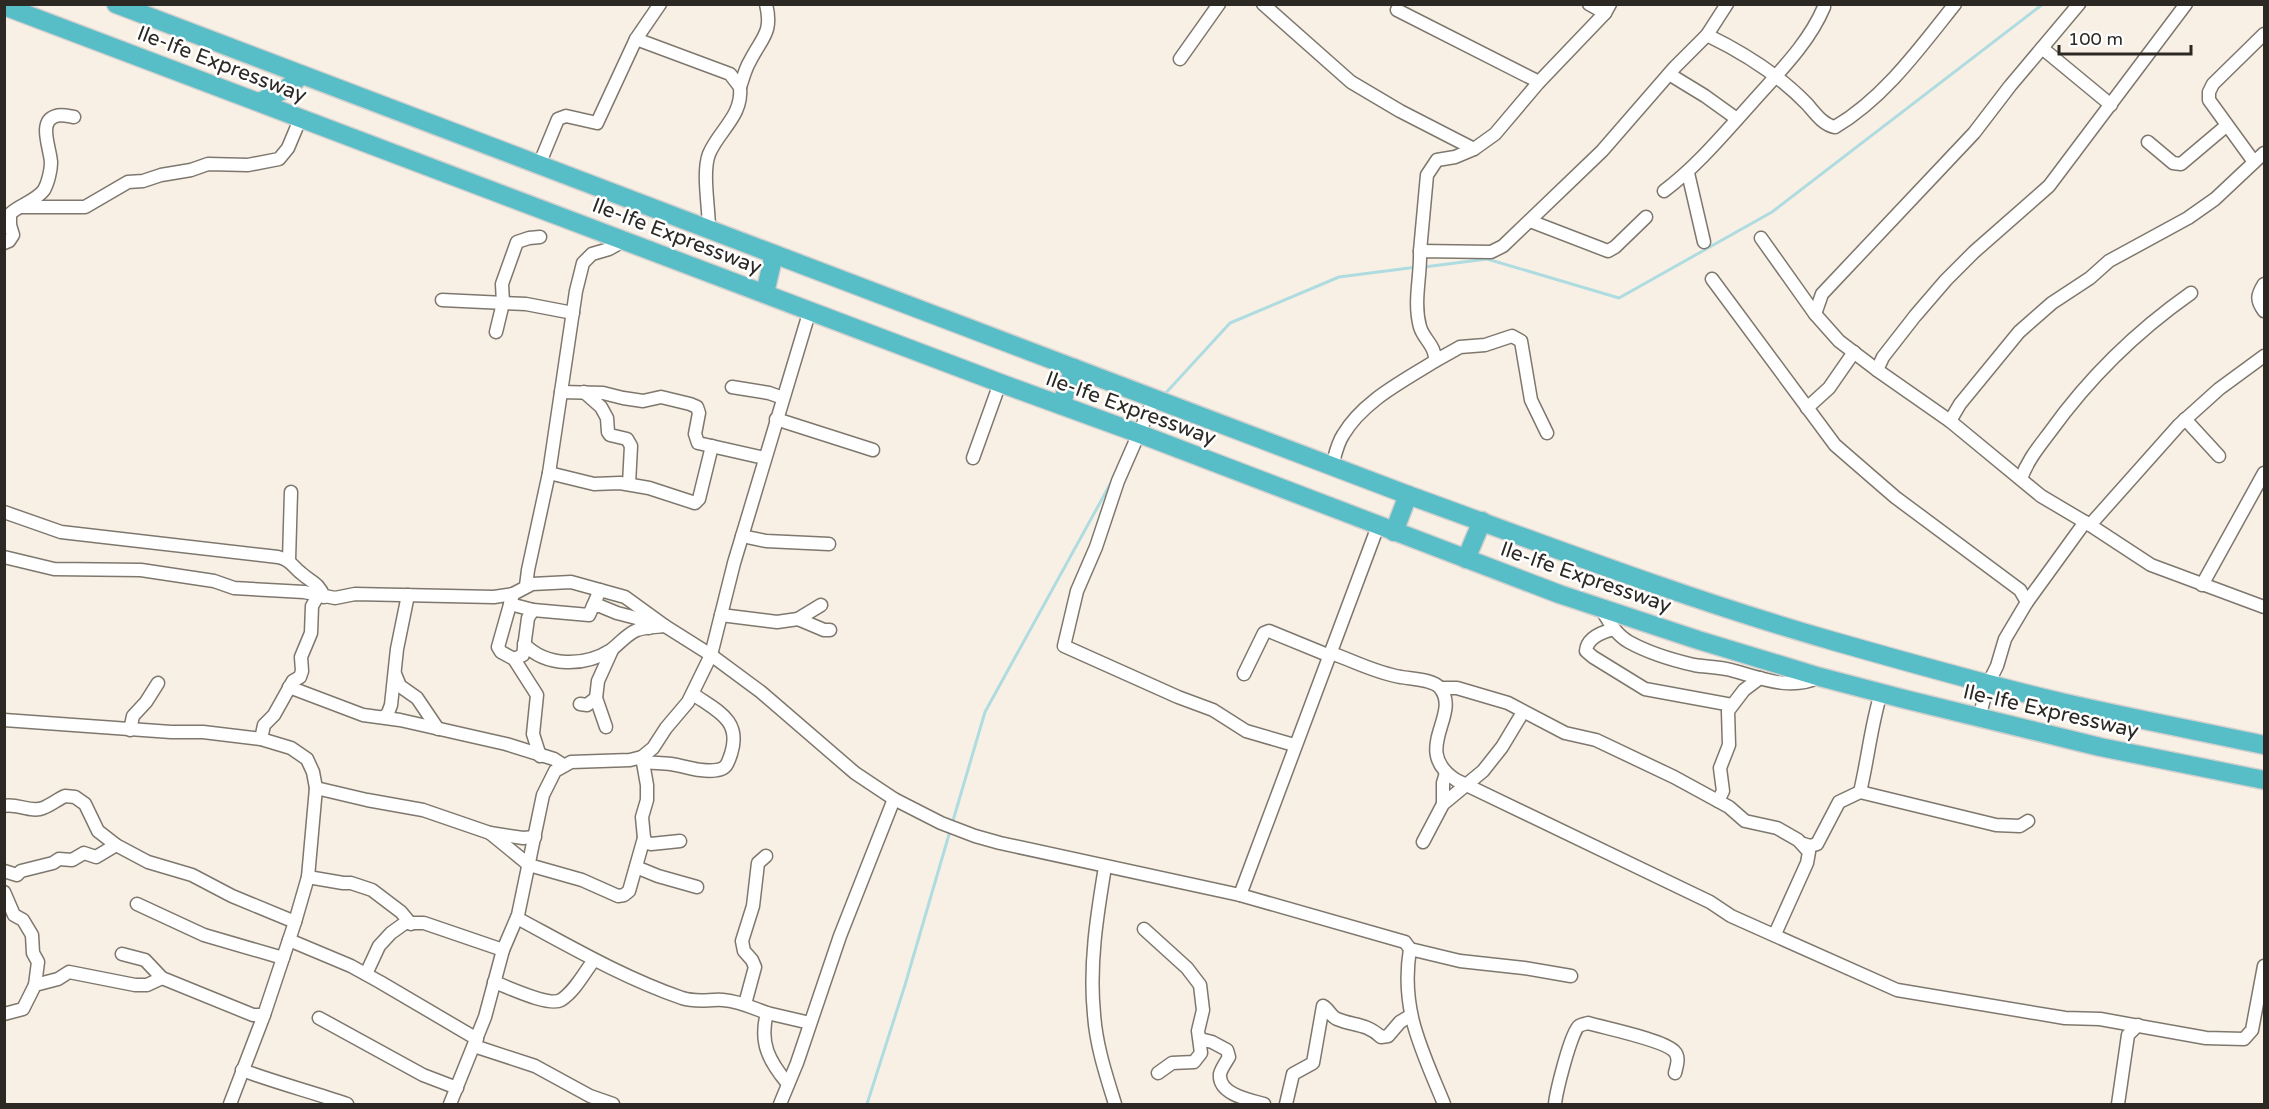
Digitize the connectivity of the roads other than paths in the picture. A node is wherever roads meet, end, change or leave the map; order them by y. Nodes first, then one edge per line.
1 (116, 4) edge
2 (660, 4) edge
3 (766, 4) edge
4 (1219, 4) edge
5 (1263, 4) edge
6 (1589, 4) edge
7 (1727, 4) edge
8 (2079, 4) edge
9 (2186, 4) edge
10 (1954, 5) edge
11 (4, 6) edge
12 (1824, 7) dead end
13 (1608, 8) edge
14 (1397, 10) dead end
15 (2265, 34) edge
16 (1707, 35) junction
17 (636, 39) junction
18 (2042, 48) junction
19 (1180, 59) dead end
20 (1669, 74) junction
21 (302, 75) junction
22 (1774, 77) junction
23 (1539, 82) junction
24 (740, 87) junction
25 (260, 102) junction
26 (2111, 105) junction
27 (74, 117) dead end
28 (301, 117) junction
29 (1737, 119) junction
30 (2226, 126) junction
31 (2148, 142) dead end
32 (1474, 149) junction
33 (2265, 153) edge
34 (2254, 162) junction
35 (539, 165) junction
36 (1688, 173) junction
37 (1664, 191) dead end
38 (21, 207) junction
39 (1646, 217) dead end
40 (1530, 221) junction
41 (709, 229) junction
42 (540, 237) dead end
43 (1761, 238) dead end
44 (626, 240) junction
45 (1704, 242) dead end
46 (4, 243) edge
47 (1420, 251) junction
48 (774, 255) junction
49 (1712, 279) dead end
50 (2265, 284) edge
51 (765, 293) junction
52 (2191, 293) dead end
53 (442, 300) dead end
54 (503, 303) junction
55 (810, 310) junction
56 (2265, 311) edge
57 (573, 313) junction
58 (1815, 314) junction
59 (496, 332) dead end
60 (1854, 352) junction
61 (2265, 357) edge
62 (1435, 361) junction
63 (1074, 368) junction
64 (1877, 370) junction
65 (1000, 383) junction
66 (732, 387) dead end
67 (561, 392) junction
68 (584, 392) junction
69 (783, 398) junction
70 (1154, 399) junction
71 (1061, 405) junction
72 (1807, 408) junction
73 (776, 419) junction
74 (2185, 419) junction
75 (1950, 421) junction
76 (1547, 432) dead end
77 (1140, 434) junction
78 (711, 446) junction
79 (873, 450) dead end
80 (2219, 456) dead end
81 (764, 458) junction
82 (973, 458) dead end
83 (1332, 466) junction
84 (549, 472) junction
85 (2265, 473) edge
86 (2021, 479) junction
87 (628, 484) junction
88 (291, 492) dead end
89 (1408, 495) junction
90 (4, 512) edge
91 (1482, 521) junction
92 (2088, 523) junction
93 (1386, 529) junction
94 (742, 536) junction
95 (828, 544) dead end
96 (4, 557) edge
97 (1466, 559) junction
98 (289, 560) junction
99 (2202, 585) junction
100 (600, 590) junction
101 (518, 593) junction
102 (408, 595) junction
103 (321, 596) junction
104 (2027, 602) junction
105 (821, 605) dead end
106 (593, 606) junction
107 (1600, 607) junction
108 (2265, 607) edge
109 (533, 610) junction
110 (721, 615) junction
111 (798, 620) junction
112 (665, 626) junction
113 (650, 628) junction
114 (1614, 629) junction
115 (830, 630) dead end
116 (524, 644) junction
117 (612, 649) junction
118 (711, 655) junction
119 (1330, 655) junction
120 (514, 659) junction
121 (394, 673) junction
122 (1244, 674) dead end
123 (1743, 674) junction
124 (1820, 677) junction
125 (1760, 678) junction
126 (158, 683) dead end
127 (1988, 684) junction
128 (289, 687) junction
129 (1441, 688) junction
130 (1744, 690) junction
131 (1881, 693) junction
132 (693, 694) junction
133 (596, 698) junction
134 (580, 704) dead end
135 (1732, 705) junction
136 (1523, 712) junction
137 (384, 717) junction
138 (1979, 718) junction
139 (4, 720) edge
140 (606, 726) dead end
141 (438, 729) junction
142 (130, 730) junction
143 (261, 739) junction
144 (1294, 745) junction
145 (2265, 746) edge
146 (653, 748) junction
147 (540, 756) junction
148 (642, 760) junction
149 (664, 763) junction
150 (563, 765) junction
151 (1446, 773) junction
152 (2265, 780) edge
153 (1466, 784) junction
154 (316, 788) junction
155 (1860, 792) junction
156 (894, 799) junction
157 (1718, 801) junction
158 (1443, 804) junction
159 (4, 806) edge
160 (2028, 820) dead end
161 (490, 833) junction
162 (535, 837) junction
163 (644, 838) junction
164 (680, 841) dead end
165 (1423, 842) dead end
166 (1804, 844) junction
167 (116, 845) junction
168 (766, 856) dead end
169 (529, 865) junction
170 (636, 867) junction
171 (1105, 867) junction
172 (4, 871) edge
173 (308, 877) junction
174 (697, 887) dead end
175 (4, 892) edge
176 (1240, 895) junction
177 (137, 904) dead end
178 (517, 918) junction
179 (295, 922) junction
180 (411, 924) junction
181 (1144, 928) dead end
182 (1775, 934) junction
183 (289, 940) junction
184 (1410, 949) junction
185 (503, 950) junction
186 (122, 954) dead end
187 (283, 958) junction
188 (594, 960) junction
189 (2265, 966) edge
190 (366, 974) junction
191 (1571, 976) dead end
192 (162, 978) junction
193 (494, 982) junction
194 (35, 985) junction
195 (745, 1004) junction
196 (4, 1014) edge
197 (767, 1014) junction
198 (264, 1015) junction
199 (1410, 1016) junction
200 (319, 1018) dead end
201 (810, 1023) junction
202 (2120, 1023) junction
203 (2138, 1025) junction
204 (2128, 1035) junction
205 (1200, 1039) junction
206 (476, 1042) junction
207 (242, 1070) junction
208 (1158, 1073) dead end
209 (1675, 1073) dead end
210 (788, 1084) junction
211 (458, 1088) junction
212 (230, 1104) edge
213 (347, 1104) edge
214 (450, 1104) edge
215 (613, 1104) edge
216 (780, 1104) edge
217 (1115, 1104) edge
218 (1264, 1104) edge
219 (1286, 1104) edge
220 (1444, 1104) edge
221 (1555, 1104) edge
222 (2118, 1104) edge

1 - 21 highway, Ile-Ife Expressway
2 - 17 street
3 - 24 street
4 - 19 street
5 - 32 street
6 - 13 street
7 - 16 street
8 - 18 street
9 - 26 street
10 - 22 street
11 - 25 highway, Ile-Ife Expressway
12 - 22 street
13 - 23 street
14 - 23 street
15 - 30 street
16 - 20 street
16 - 22 street
17 - 24 street
17 - 35 street
18 - 26 street
18 - 58 street
20 - 29 street
20 - 40 street
21 - 25 highway
21 - 35 highway, Ile-Ife Expressway
22 - 29 street
23 - 32 street
24 - 41 street
25 - 28 highway, Ile-Ife Expressway
26 - 64 street
27 - 38 street
28 - 38 street
28 - 44 highway, Ile-Ife Expressway
29 - 36 street
30 - 31 street
30 - 34 street
32 - 47 street
33 - 34 street
34 - 75 street
35 - 41 highway, Ile-Ife Expressway
36 - 37 street
36 - 45 street
38 - 46 street
39 - 40 street
40 - 47 street
41 - 48 highway, Ile-Ife Expressway
42 - 54 street
43 - 58 street
44 - 51 highway, Ile-Ife Expressway
44 - 57 street
47 - 62 street
48 - 51 highway
48 - 63 highway, Ile-Ife Expressway
49 - 72 street
50 - 56 street
51 - 55 highway, Ile-Ife Expressway
52 - 86 street
53 - 54 street
54 - 57 street
54 - 59 street
55 - 65 highway, Ile-Ife Expressway
55 - 69 street
57 - 67 street
58 - 60 street
60 - 64 street
60 - 72 street
61 - 74 street
62 - 76 street
62 - 83 street
63 - 70 highway, Ile-Ife Expressway
63 - 71 highway
64 - 75 street
65 - 71 highway, Ile-Ife Expressway
65 - 82 street
66 - 69 street
67 - 68 street
67 - 84 street
68 - 78 street
68 - 87 street
69 - 73 street
70 - 77 street
70 - 83 highway, Ile-Ife Expressway
71 - 77 highway, Ile-Ife Expressway
72 - 104 street
73 - 79 street
73 - 81 street
74 - 80 street
74 - 92 street
75 - 86 street
77 - 93 highway, Ile-Ife Expressway
77 - 144 street
78 - 81 street
78 - 87 street
81 - 94 street
83 - 89 highway, Ile-Ife Expressway
84 - 87 street
84 - 101 street
85 - 99 street
86 - 92 street
88 - 98 street
89 - 91 highway, Ile-Ife Expressway
89 - 93 highway
90 - 98 street
91 - 97 highway
91 - 127 highway, Ile-Ife Expressway
92 - 99 street
92 - 104 street
93 - 97 highway, Ile-Ife Expressway
93 - 119 street
94 - 95 street
94 - 110 street
96 - 103 street
97 - 107 highway, Ile-Ife Expressway
98 - 103 street
99 - 108 street
100 - 101 street
100 - 106 street
100 - 112 street
101 - 102 street
101 - 109 street
101 - 109 street
101 - 120 street
102 - 103 street
102 - 121 street
103 - 128 street
104 - 127 street
105 - 111 street
106 - 109 street
106 - 113 street
107 - 114 street
107 - 124 highway, Ile-Ife Expressway
109 - 116 street
110 - 111 street
110 - 118 street
111 - 115 street
112 - 113 street
112 - 118 street
113 - 117 street
114 - 123 street
114 - 135 street
116 - 117 street
116 - 120 street
117 - 133 street
118 - 132 street
118 - 156 street
119 - 122 street
119 - 129 street
119 - 144 street
120 - 147 street
121 - 137 street
121 - 141 street
123 - 125 street
123 - 130 street
124 - 125 street
124 - 131 highway, Ile-Ife Expressway
125 - 130 street
126 - 142 street
127 - 138 street
127 - 145 highway, Ile-Ife Expressway
128 - 137 street
128 - 143 street
129 - 136 street
129 - 151 street
130 - 135 street
131 - 138 highway, Ile-Ife Expressway
131 - 155 street
132 - 146 street
132 - 149 street
133 - 134 street
133 - 140 street
135 - 157 street
136 - 153 street
136 - 157 street
137 - 141 street
138 - 152 highway, Ile-Ife Expressway
139 - 142 street
141 - 147 street
142 - 143 street
143 - 154 street
144 - 176 street
146 - 148 street
146 - 149 street
147 - 150 street
148 - 149 street
148 - 150 street
148 - 163 street
150 - 162 street
151 - 153 street
151 - 158 street
153 - 158 street
153 - 182 street
154 - 161 street
154 - 173 street
155 - 160 street
155 - 166 street
156 - 171 street
156 - 201 street
157 - 166 street
158 - 165 street
159 - 167 street
161 - 162 street
161 - 169 street
162 - 169 street
163 - 164 street
163 - 170 street
166 - 182 street
167 - 172 street
167 - 179 street
168 - 195 street
169 - 170 street
169 - 178 street
170 - 174 street
171 - 176 street
171 - 217 street
173 - 179 street
173 - 180 street
175 - 194 street
176 - 184 street
177 - 187 street
178 - 185 street
178 - 188 street
179 - 183 street
180 - 185 street
180 - 190 street
181 - 205 street
182 - 202 street
183 - 187 street
183 - 190 street
184 - 191 street
184 - 199 street
185 - 193 street
186 - 192 street
187 - 198 street
188 - 193 street
188 - 195 street
189 - 203 street
190 - 206 street
192 - 194 street
192 - 198 street
193 - 206 street
194 - 196 street
195 - 197 street
197 - 201 street
197 - 210 street
198 - 207 street
199 - 219 street
199 - 220 street
200 - 211 street
201 - 210 street
202 - 203 street
202 - 204 street
203 - 204 street
204 - 222 street
205 - 208 street
205 - 218 street
206 - 211 street
206 - 215 street
207 - 212 street
207 - 213 street
209 - 221 street
210 - 216 street
211 - 214 street

